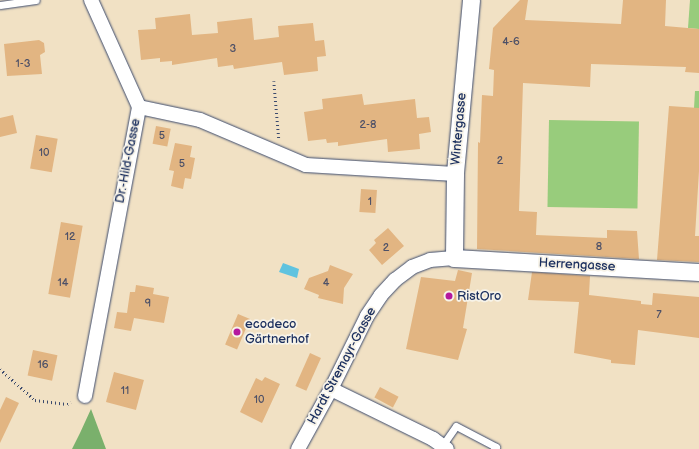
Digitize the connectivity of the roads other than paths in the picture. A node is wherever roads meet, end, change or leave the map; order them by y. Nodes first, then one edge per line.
1 (36, 0) edge
2 (91, 0) edge
3 (471, 0) edge
4 (0, 5) edge
5 (139, 107) junction
6 (455, 174) junction
7 (454, 258) junction
8 (699, 272) edge
9 (331, 389) junction
10 (85, 396) road end
11 (444, 447) edge
12 (298, 449) edge
13 (494, 449) edge

1 - 4 lane
2 - 5 street
3 - 6 street, Wintergasse
5 - 6 street, Dr.-Hild-Gasse
5 - 10 street, Dr.-Hild-Gasse
6 - 7 street, Wintergasse
7 - 8 street, Herrengasse
7 - 9 street, Hardt Stremayr-Gasse
9 - 11 street
9 - 12 street, Hardt Stremayr-Gasse
11 - 13 lane

